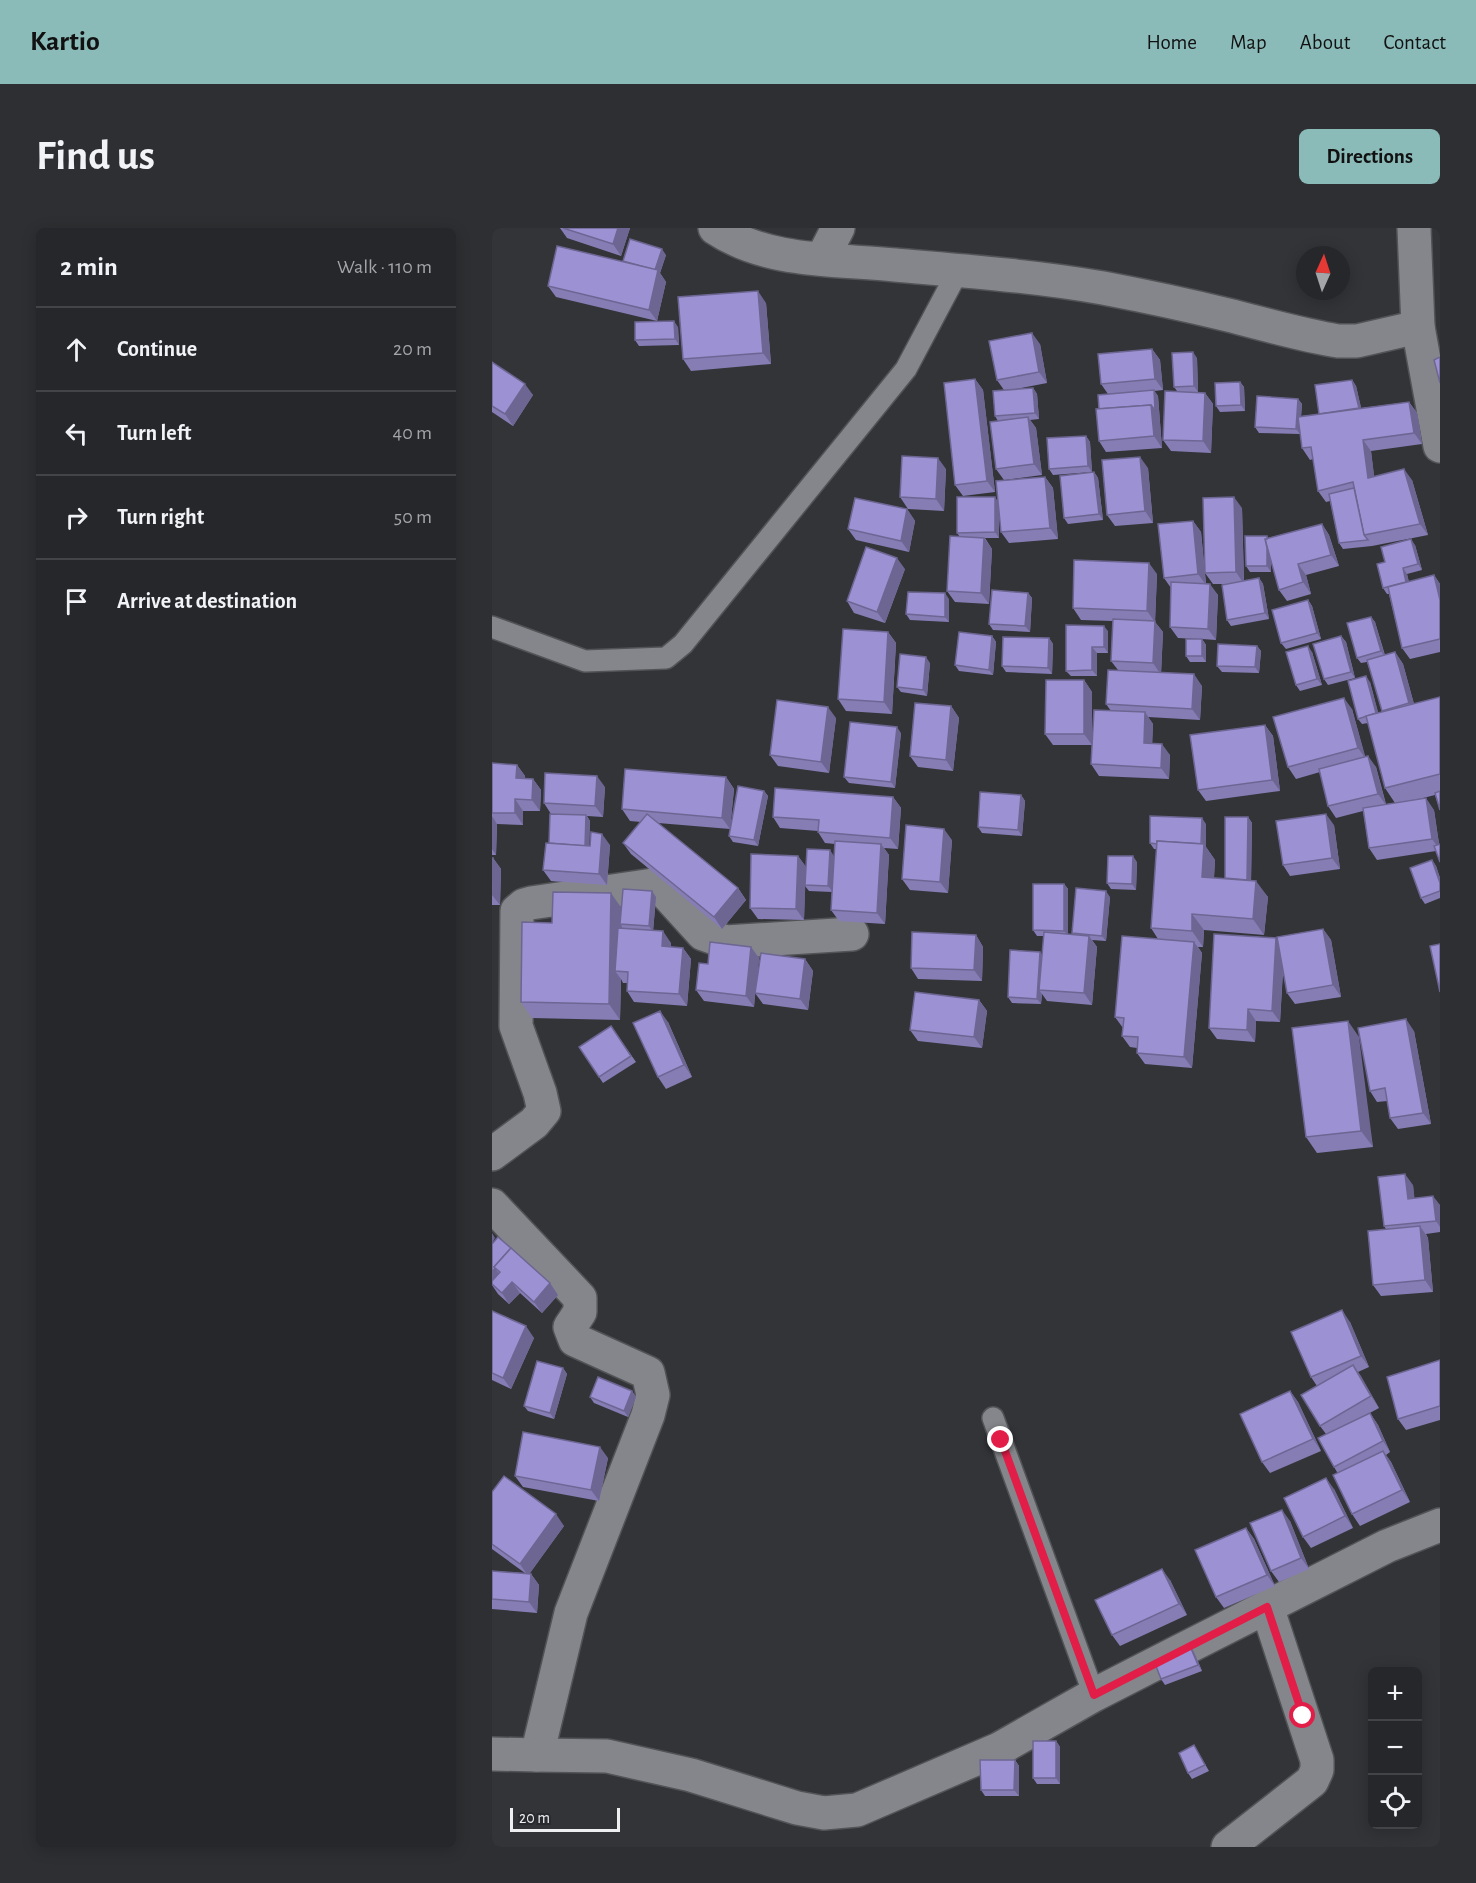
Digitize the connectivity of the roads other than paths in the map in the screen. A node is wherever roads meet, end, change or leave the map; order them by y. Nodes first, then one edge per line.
1 (715, 228) edge
2 (838, 228) edge
3 (1414, 228) edge
4 (822, 258) junction
5 (958, 271) junction
6 (1418, 327) junction
7 (1440, 446) edge
8 (492, 627) edge
9 (852, 934) dead end
10 (492, 1154) edge
11 (492, 1205) edge
12 (993, 1418) dead end
13 (1440, 1525) edge
14 (1267, 1607) junction
15 (1094, 1695) junction
16 (492, 1754) edge
17 (537, 1755) junction
18 (1228, 1847) edge

1 - 4 street
2 - 4 street
3 - 6 street
4 - 5 street
5 - 6 street
5 - 8 lane
6 - 7 street
9 - 10 street
11 - 17 street
12 - 15 lane
13 - 14 street
14 - 15 street
14 - 18 street
15 - 17 street
16 - 17 street

